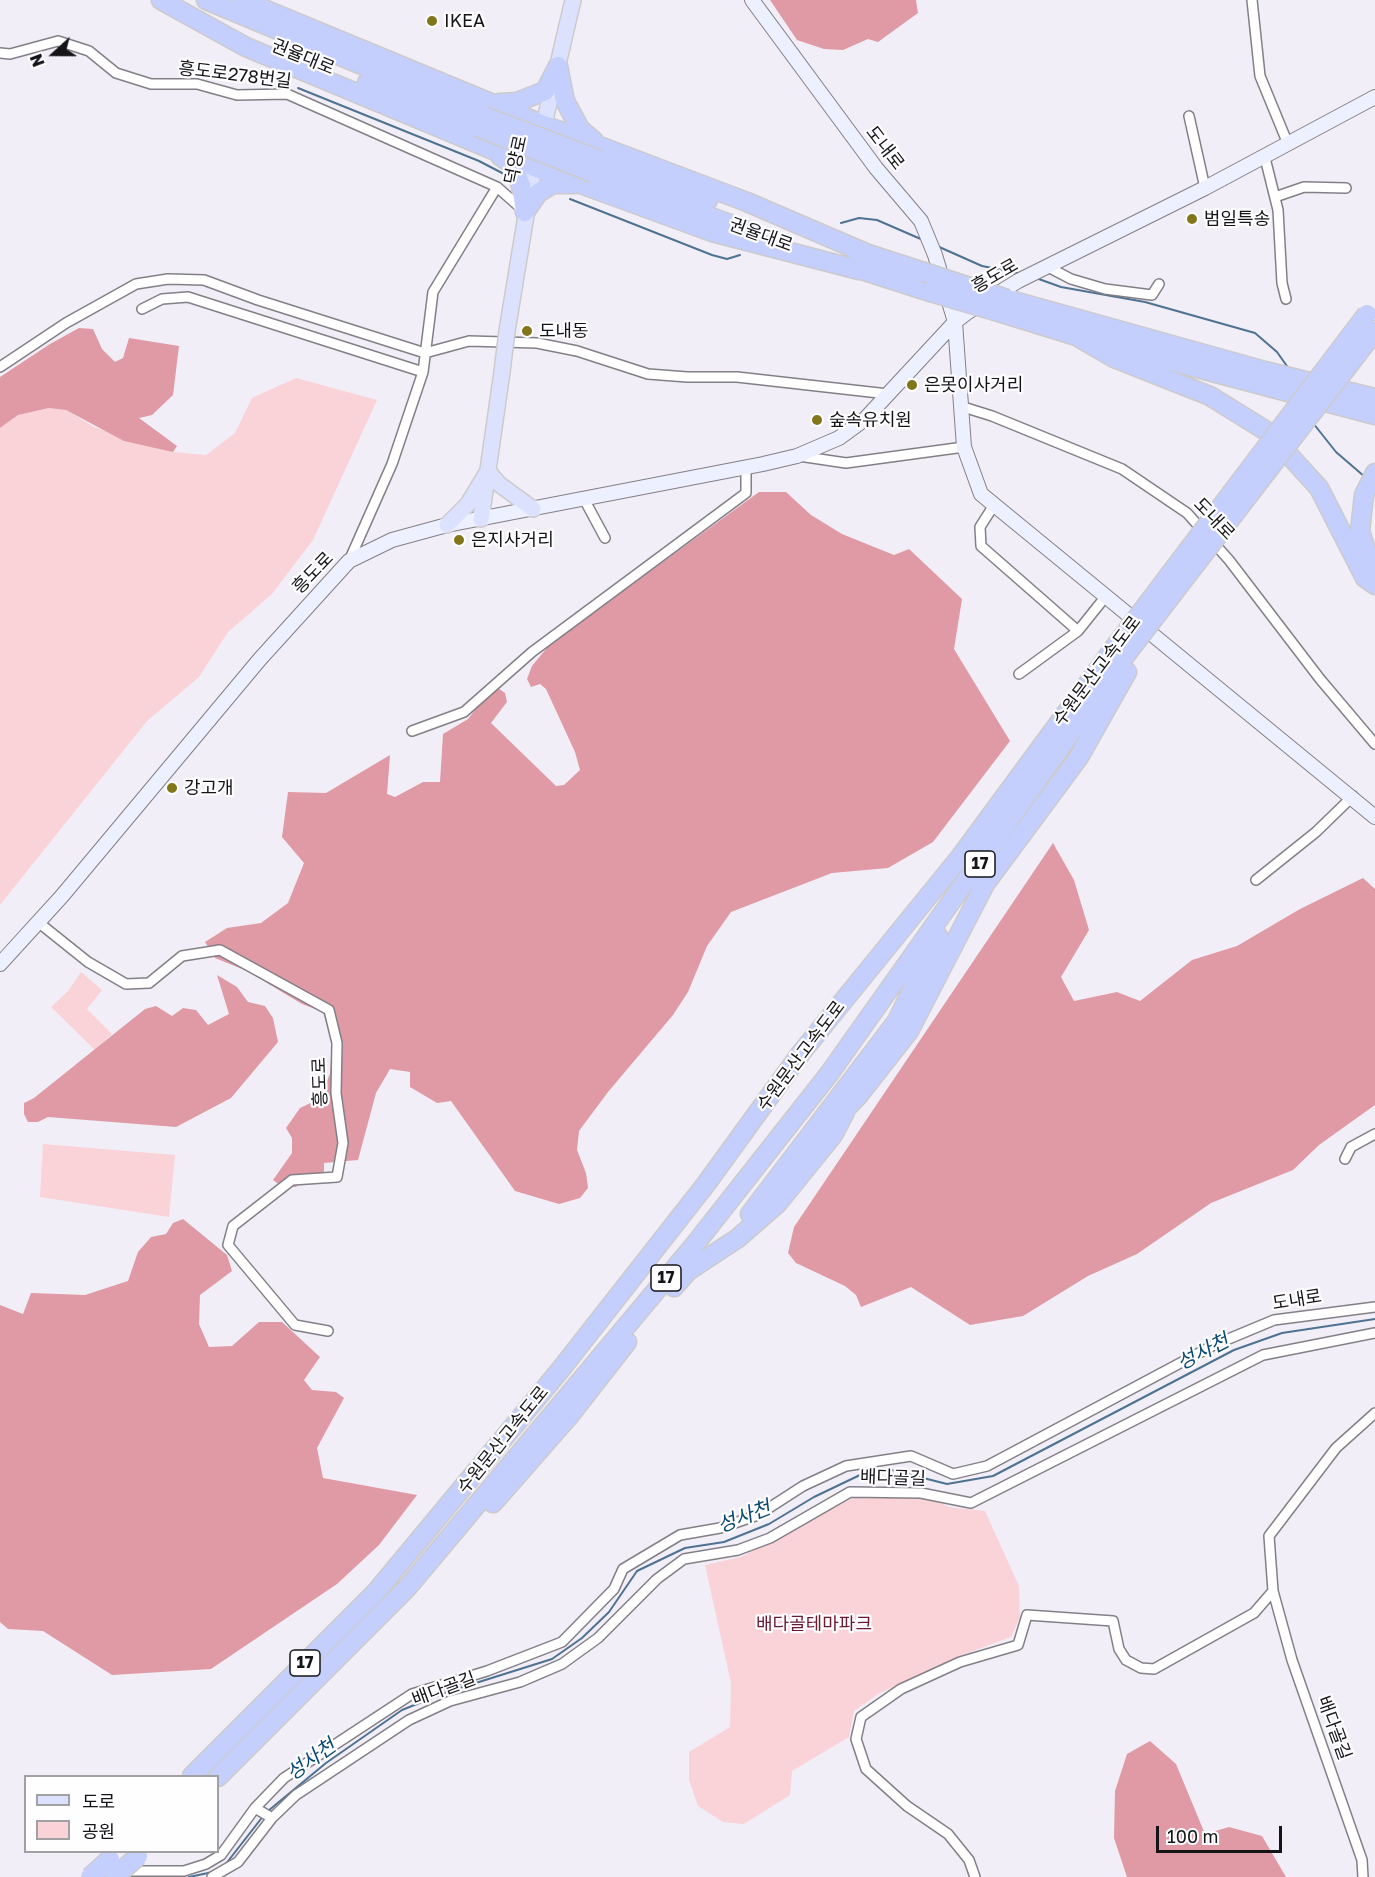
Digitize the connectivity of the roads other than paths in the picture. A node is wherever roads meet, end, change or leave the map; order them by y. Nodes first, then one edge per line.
1 (161, 0) edge
2 (206, 0) edge
3 (242, 0) edge
4 (573, 0) edge
5 (752, 0) edge
6 (1252, 0) edge
7 (0, 53) edge
8 (558, 66) junction
9 (1375, 97) edge
10 (486, 116) junction
11 (1189, 116) dead end
12 (544, 124) junction
13 (1288, 144) junction
14 (486, 146) junction
15 (1265, 158) junction
16 (593, 166) junction
17 (534, 167) junction
18 (497, 187) junction
19 (1205, 188) junction
20 (1346, 188) dead end
21 (1275, 197) junction
22 (525, 212) junction
23 (863, 262) junction
24 (1046, 268) junction
25 (1159, 284) dead end
26 (1286, 299) dead end
27 (1001, 305) junction
28 (142, 309) dead end
29 (1371, 310) edge
30 (955, 322) junction
31 (1375, 331) edge
32 (1076, 336) junction
33 (1375, 347) edge
34 (426, 353) junction
35 (0, 367) edge
36 (423, 372) junction
37 (1267, 379) junction
38 (888, 394) junction
39 (1375, 398) edge
40 (960, 406) junction
41 (1375, 415) edge
42 (964, 447) junction
43 (797, 456) junction
44 (746, 467) junction
45 (488, 471) junction
46 (1375, 473) edge
47 (584, 499) junction
48 (994, 505) junction
49 (533, 509) junction
50 (481, 519) junction
51 (447, 525) junction
52 (605, 538) dead end
53 (349, 561) junction
54 (1375, 564) edge
55 (1375, 585) edge
56 (1106, 596) junction
57 (1078, 631) junction
58 (1126, 651) junction
59 (1019, 674) dead end
60 (412, 731) dead end
61 (1375, 744) edge
62 (1353, 796) junction
63 (1375, 817) edge
64 (1256, 880) dead end
65 (967, 882) junction
66 (38, 922) junction
67 (0, 964) edge
68 (844, 1112) junction
69 (1375, 1134) edge
70 (1345, 1159) dead end
71 (1375, 1306) edge
72 (328, 1331) dead end
73 (1375, 1333) edge
74 (1375, 1413) edge
75 (500, 1486) junction
76 (1273, 1591) junction
77 (193, 1775) edge
78 (219, 1776) edge
79 (257, 1809) junction
80 (270, 1817) junction
81 (140, 1854) edge
82 (114, 1855) edge
83 (83, 1877) edge
84 (90, 1877) edge
85 (116, 1877) edge
86 (212, 1877) edge
87 (975, 1877) edge
88 (1363, 1877) edge

1 - 10 highway, 권율대로
1 - 14 highway
2 - 10 highway, 권율대로
3 - 10 highway
4 - 8 main road, 덕양로
5 - 30 street, 도내로
6 - 13 street
7 - 18 street, 흥도로278번길
8 - 10 highway
8 - 12 main road, 덕양로
8 - 16 highway
9 - 13 street, 흥도로
10 - 12 highway
10 - 14 highway
10 - 16 highway, bridge
11 - 19 street
12 - 16 highway
12 - 17 main road, 덕양로
13 - 15 street, 흥도로
14 - 17 highway
14 - 22 highway
15 - 19 street, 흥도로
15 - 21 street
16 - 17 highway
16 - 22 highway
16 - 23 highway, 권율대로
16 - 23 highway
17 - 22 main road, 덕양로
18 - 22 street, 흥도로278번길
18 - 34 street
19 - 24 street, 흥도로
20 - 21 street
21 - 26 street
22 - 45 main road, 덕양로, bridge
23 - 27 highway, 권율대로, bridge
23 - 27 highway, 권율대로, bridge
24 - 25 street
24 - 30 street, 흥도로
27 - 32 highway
27 - 37 highway
28 - 36 street
29 - 58 highway, 수원문산고속도로 / 17, bridge
30 - 38 street, 흥도로
30 - 40 street, 도내로
31 - 58 highway, 수원문산고속도로 / 17, bridge
32 - 37 highway
32 - 55 highway
33 - 58 highway
34 - 35 street
34 - 36 street
34 - 38 street
36 - 53 street
37 - 39 highway, bridge
37 - 41 highway, bridge
38 - 43 street, 흥도로
40 - 42 street, 도내로
40 - 61 street, 도내로
42 - 43 street
42 - 48 street, 도내로
43 - 44 street, 흥도로
44 - 47 street, 흥도로
44 - 60 street
45 - 49 main road
45 - 50 main road
45 - 51 main road
46 - 54 highway
47 - 49 street, 흥도로
47 - 52 street
48 - 56 street, 도내로
48 - 57 street
49 - 50 street, 흥도로
50 - 51 street, 흥도로
51 - 53 street, 흥도로
53 - 66 street, 흥도로
56 - 57 street
56 - 62 street, 도내로
57 - 59 street
58 - 65 highway, 수원문산고속도로 / 17
58 - 68 highway
58 - 77 highway, 수원문산고속도로 / 17
62 - 63 street, 도내로
62 - 64 street
65 - 68 highway
65 - 75 highway, 수원문산고속도로 / 17
66 - 67 street, 흥도로
66 - 72 street, 흥도로
68 - 75 highway
69 - 70 street
71 - 79 street, 도내로
73 - 80 street, 배다골길
74 - 76 street, 배다골길
75 - 78 highway, 수원문산고속도로 / 17
76 - 87 street
76 - 88 street, 배다골길
79 - 80 street
79 - 83 street
80 - 86 street, 배다골길
81 - 85 highway, bridge
82 - 84 highway, bridge

